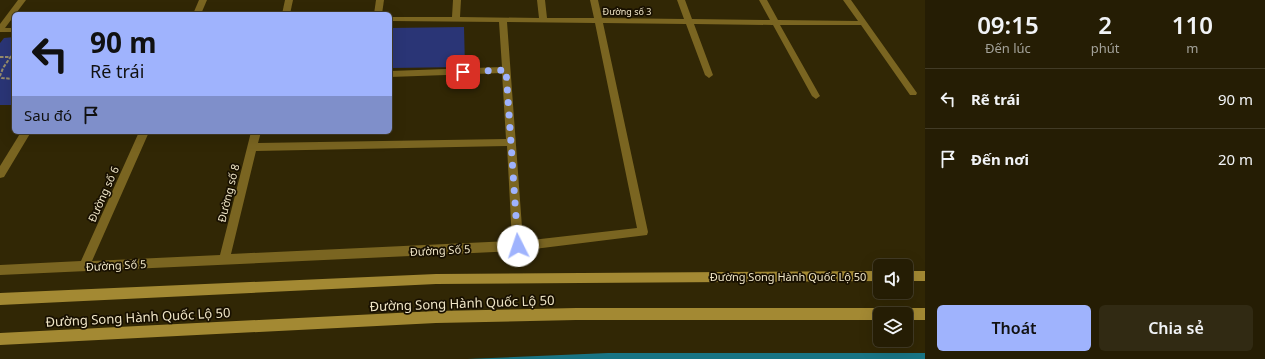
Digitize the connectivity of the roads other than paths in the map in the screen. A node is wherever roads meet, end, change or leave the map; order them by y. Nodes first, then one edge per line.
1 (22, 0) edge
2 (203, 0) edge
3 (289, 0) edge
4 (380, 0) edge
5 (457, 0) edge
6 (541, 0) edge
7 (594, 0) edge
8 (681, 0) edge
9 (763, 0) edge
10 (847, 0) edge
11 (13, 12) edge
12 (198, 12) edge
13 (286, 12) edge
14 (378, 12) edge
15 (12, 14) edge
16 (392, 19) edge
17 (456, 20) junction
18 (503, 20) junction
19 (543, 20) junction
20 (599, 21) junction
21 (689, 21) junction
22 (775, 22) junction
23 (864, 23) junction
24 (0, 30) edge
25 (12, 30) edge
26 (506, 70) junction
27 (392, 74) edge
28 (710, 75) dead end
29 (914, 93) dead end
30 (816, 96) dead end
31 (25, 134) edge
32 (143, 134) edge
33 (255, 134) edge
34 (511, 142) junction
35 (252, 147) junction
36 (0, 174) edge
37 (518, 246) junction
38 (224, 260) junction
39 (84, 266) junction
40 (0, 270) edge
41 (873, 276) edge
42 (913, 276) edge
43 (925, 276) edge
44 (0, 299) edge
45 (925, 314) edge
46 (0, 338) edge

1 - 11 street
2 - 12 street
3 - 13 street
4 - 14 street
5 - 17 street
6 - 19 street
7 - 20 street, Đường Số 5
8 - 21 street
9 - 22 street
10 - 23 street
15 - 24 street
16 - 17 street, Đường số 3
17 - 18 street, Đường số 3
18 - 19 street, Đường số 3
18 - 26 street
19 - 20 street, Đường số 3
20 - 21 street, Đường số 3
20 - 37 street, Đường Số 5
21 - 22 street, Đường số 3
21 - 28 street
22 - 23 street, Đường số 3
22 - 30 street
23 - 29 street
24 - 25 street
26 - 27 street
26 - 34 street
31 - 36 street
32 - 39 street, Đường số 6
33 - 35 street, Đường số 8
34 - 35 street
34 - 37 street
35 - 38 street, Đường số 8
37 - 38 street, Đường Số 5
38 - 39 street, Đường Số 5
39 - 40 street, Đường Số 5
41 - 44 main road, Đường Song Hành Quốc Lộ 50
42 - 43 main road
45 - 46 main road, Đường Song Hành Quốc Lộ 50

